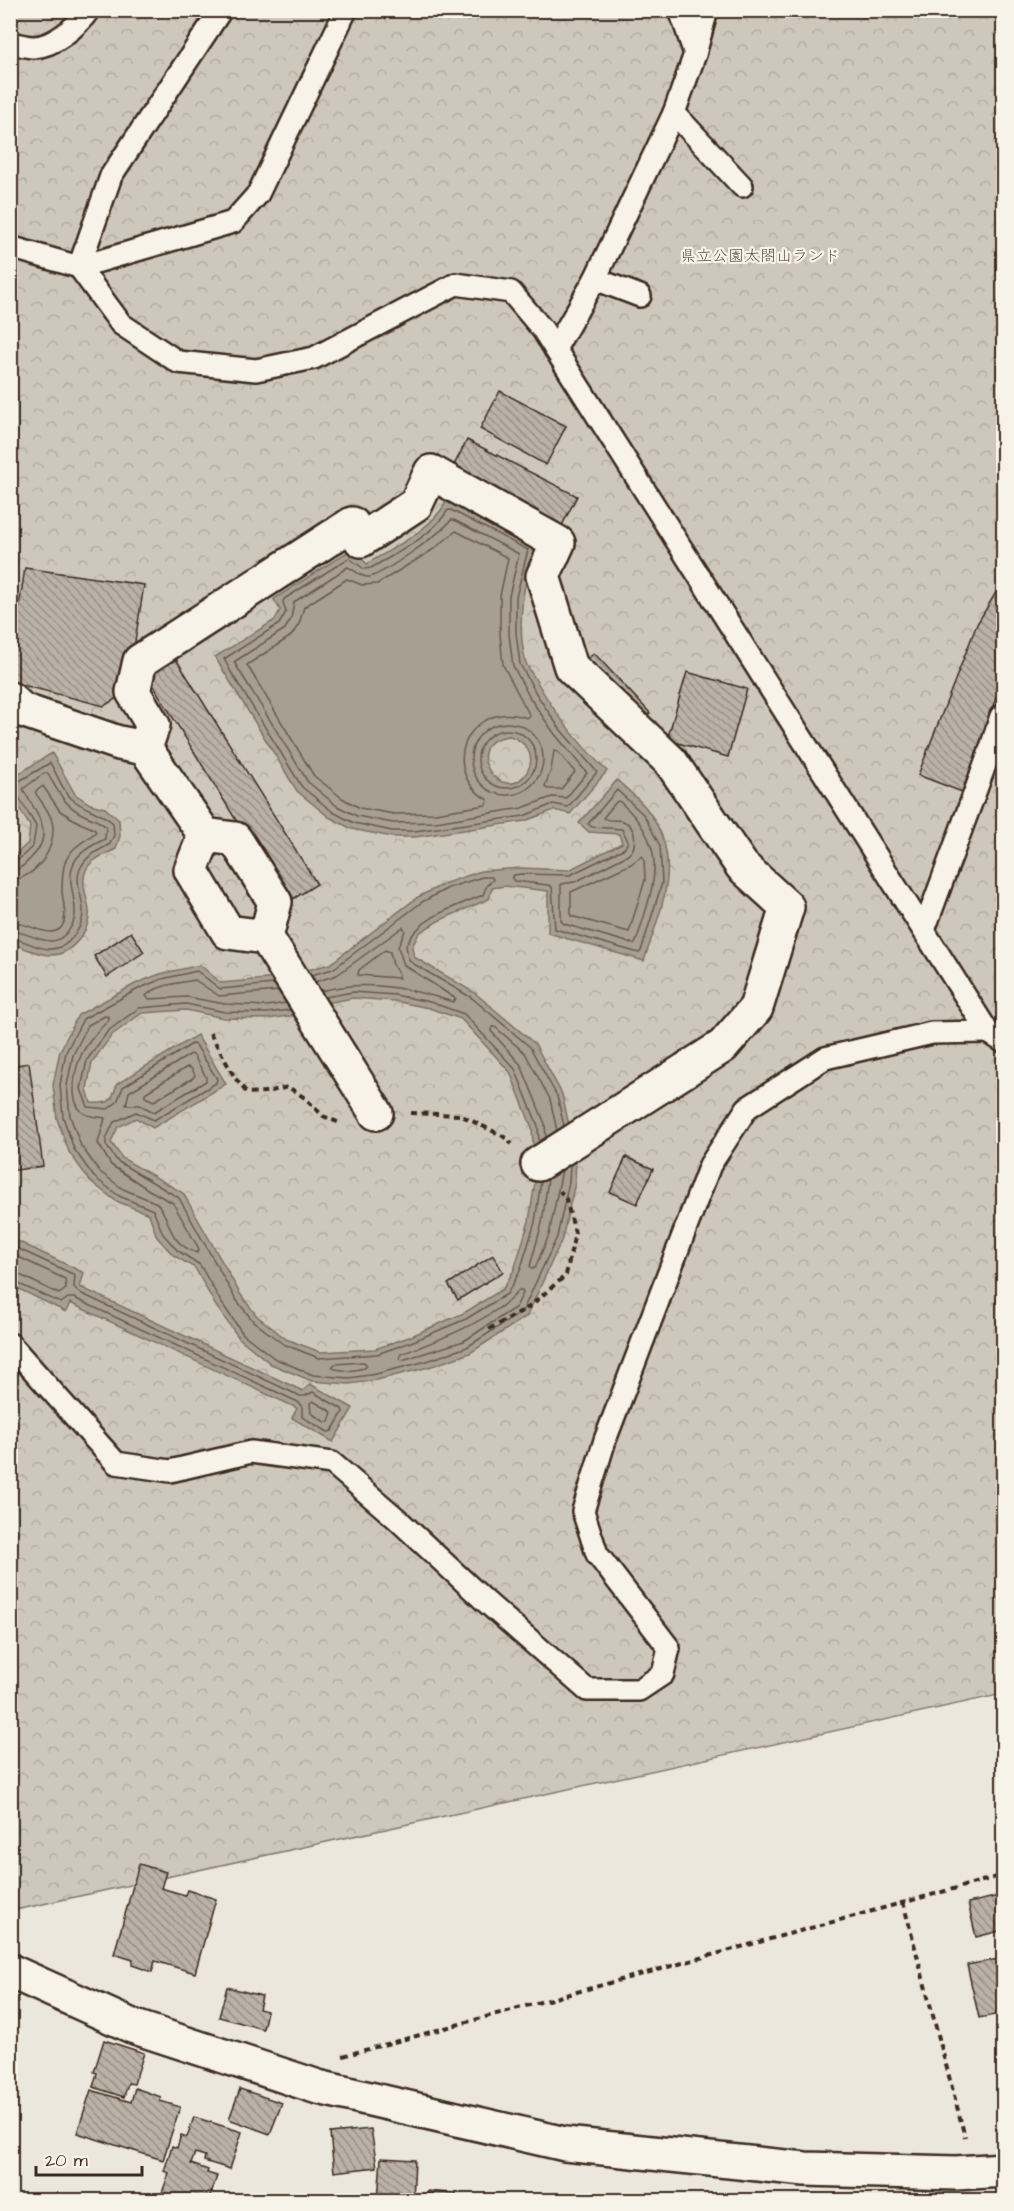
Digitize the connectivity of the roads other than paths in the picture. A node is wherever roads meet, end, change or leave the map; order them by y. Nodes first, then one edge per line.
1 (89, 10) edge
2 (221, 10) edge
3 (346, 10) edge
4 (680, 10) edge
5 (707, 10) edge
6 (10, 43) edge
7 (695, 54) junction
8 (674, 113) junction
9 (742, 186) dead end
10 (10, 247) edge
11 (79, 267) junction
12 (595, 279) junction
13 (640, 296) dead end
14 (555, 349) junction
15 (10, 699) edge
16 (1003, 714) edge
17 (145, 748) junction
18 (205, 835) junction
19 (924, 930) junction
20 (266, 937) junction
21 (996, 1037) edge
22 (376, 1113) road end
23 (538, 1164) road end
24 (10, 1344) edge
25 (10, 1971) edge
26 (989, 2171) edge

1 - 6 lane
2 - 11 lane
3 - 11 lane
4 - 7 lane
5 - 7 lane
7 - 8 lane
8 - 9 lane
8 - 12 lane
10 - 11 lane
11 - 14 lane
12 - 13 lane
12 - 14 lane
14 - 19 lane
15 - 17 street
16 - 19 lane
17 - 18 street
17 - 23 street
18 - 20 street
18 - 20 street
19 - 21 lane
20 - 22 street
21 - 24 lane
25 - 26 street

